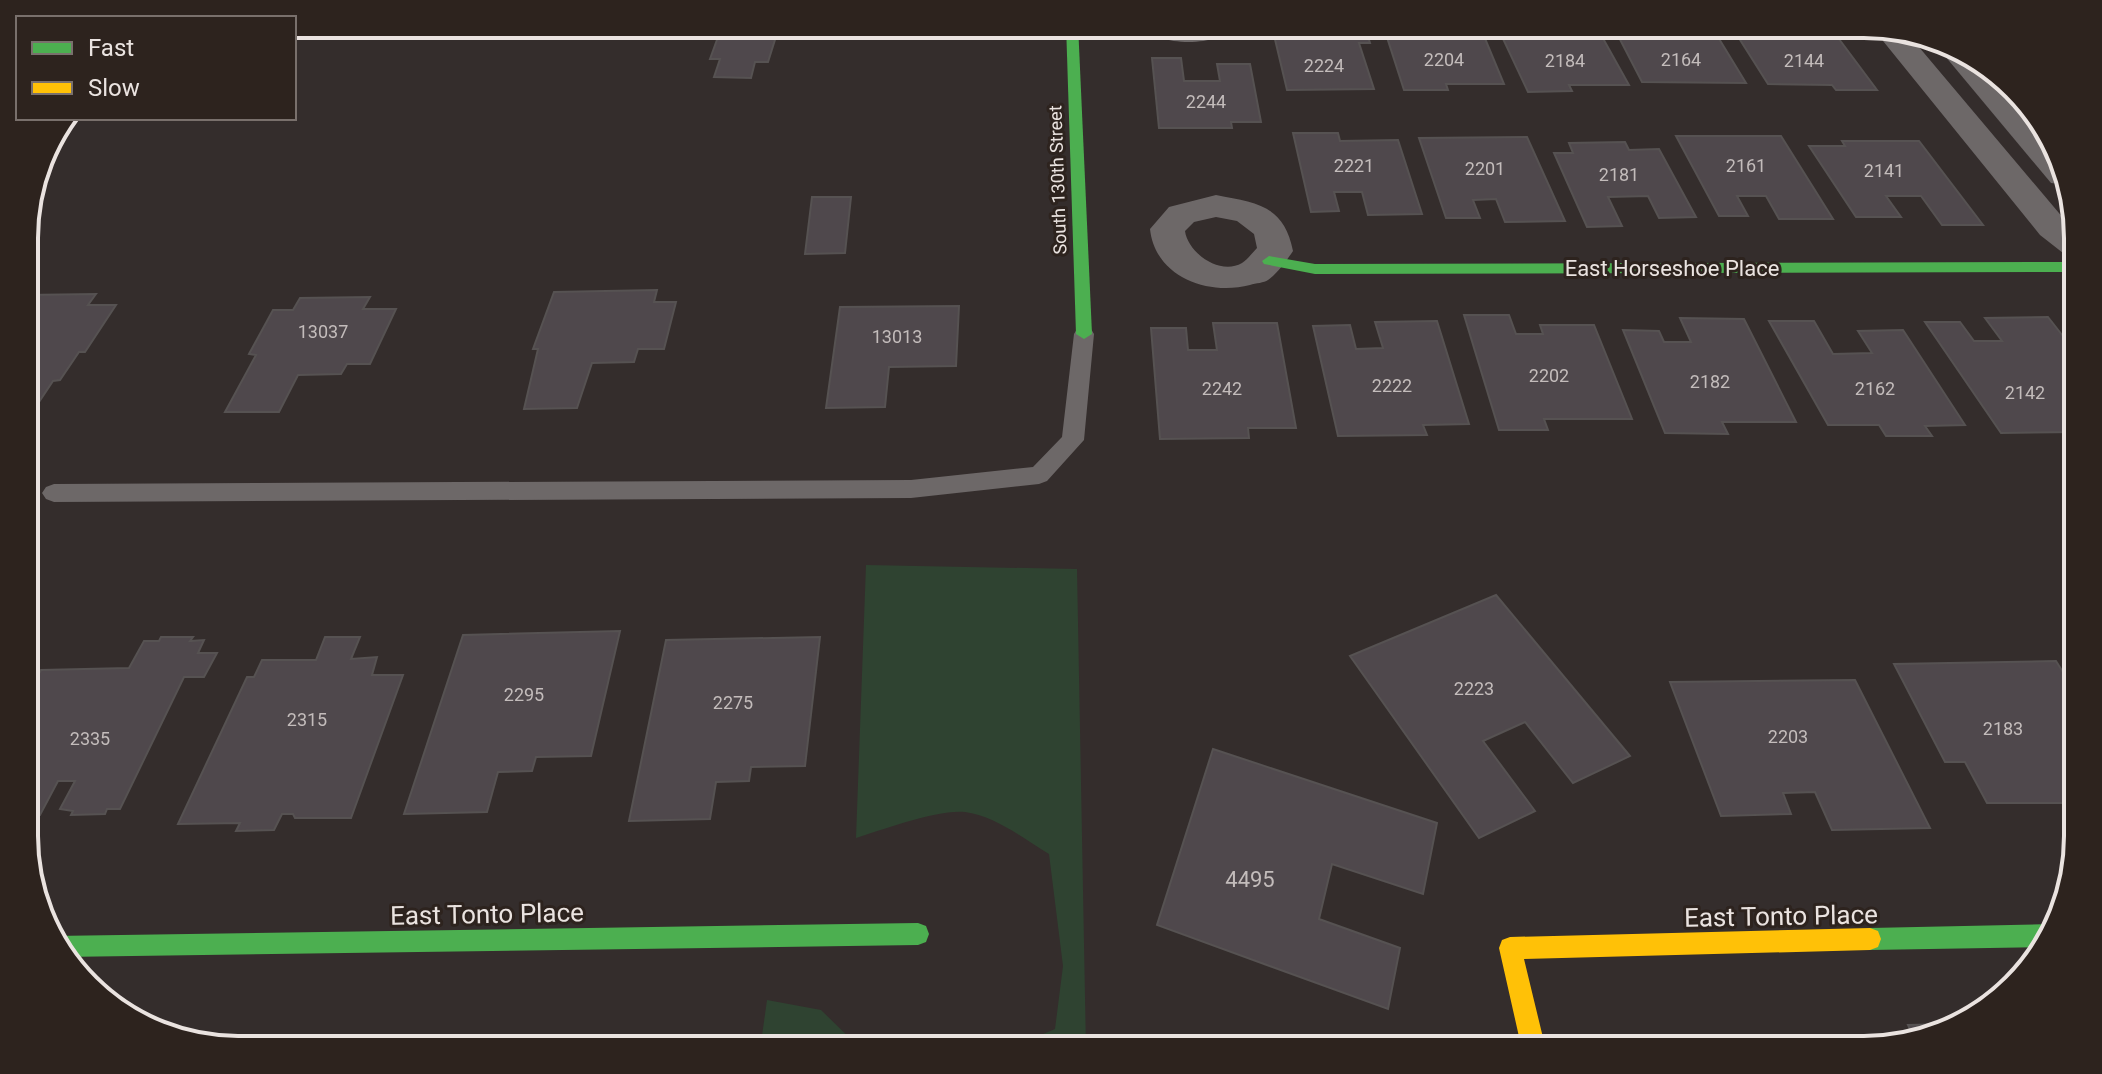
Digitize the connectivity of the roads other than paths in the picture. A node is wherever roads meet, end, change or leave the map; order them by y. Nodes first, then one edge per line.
1 (1073, 38) edge
2 (1898, 41) edge
3 (1975, 72) edge
4 (2047, 157) edge
5 (2064, 236) edge
6 (1269, 261) dead end
7 (2064, 267) edge
8 (1084, 334) joint
9 (54, 493) dead end
10 (918, 934) dead end
11 (2037, 935) edge
12 (71, 946) edge
13 (1531, 1036) edge

1 - 8 street, South 130th Street
2 - 5 street
3 - 4 street
6 - 7 street, East Horseshoe Place
8 - 9 lane
10 - 12 street, East Tonto Place
11 - 13 street, East Tonto Place

